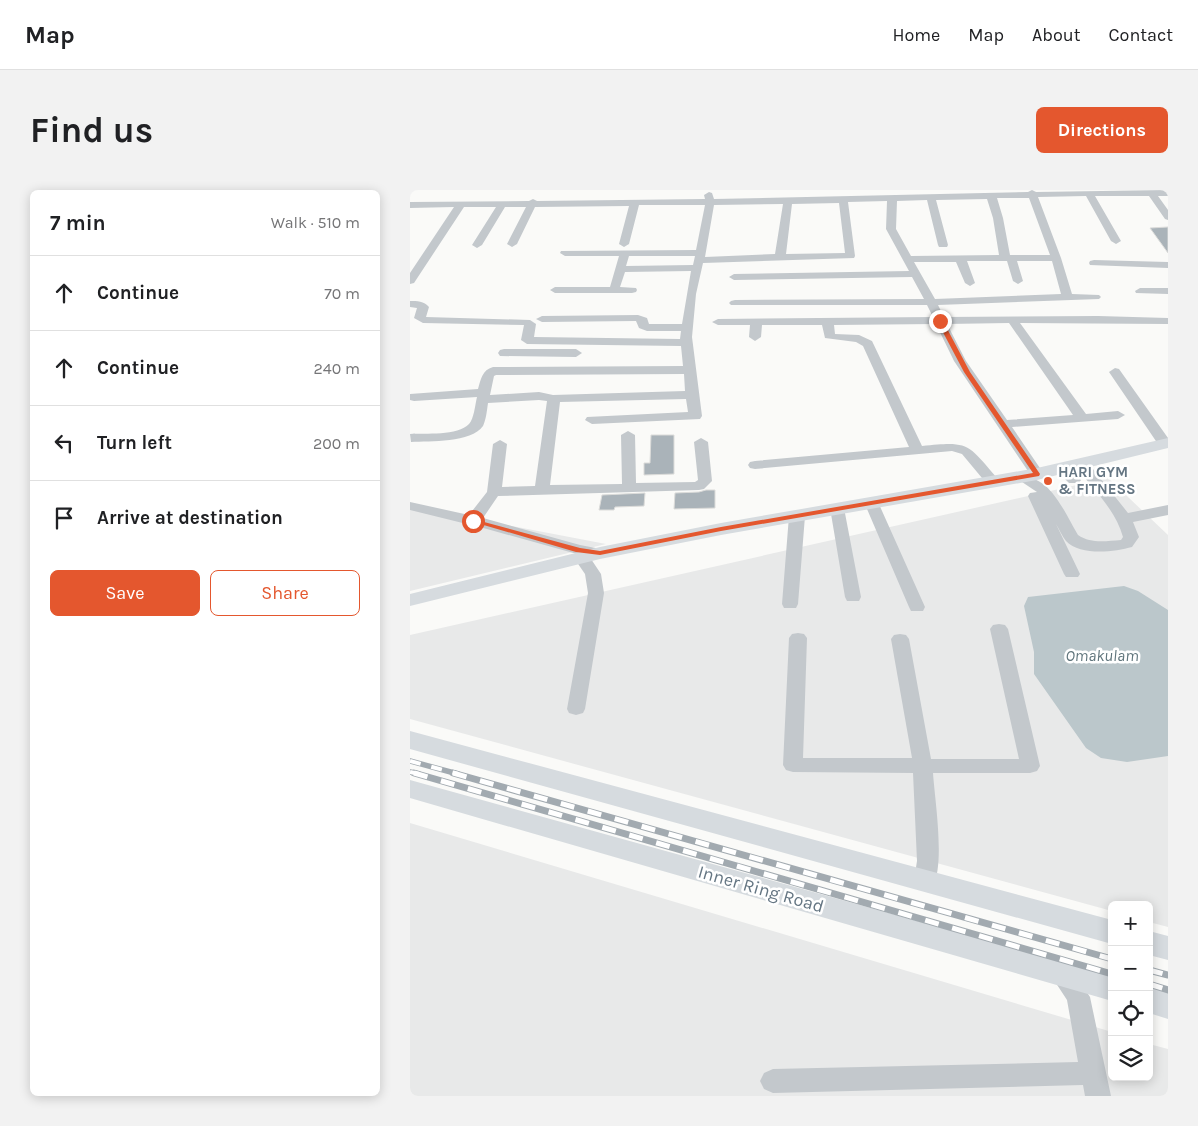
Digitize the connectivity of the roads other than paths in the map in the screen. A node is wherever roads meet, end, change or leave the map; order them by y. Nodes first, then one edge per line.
1 (659, 190) edge
2 (814, 190) edge
3 (1019, 192) edge
4 (1032, 193) junction
5 (1089, 193) junction
6 (1152, 193) junction
7 (1168, 193) edge
8 (991, 195) junction
9 (931, 197) junction
10 (709, 198) junction
11 (892, 198) junction
12 (843, 200) junction
13 (817, 201) junction
14 (533, 202) junction
15 (635, 202) junction
16 (661, 202) junction
17 (788, 202) junction
18 (503, 203) junction
19 (410, 205) edge
20 (459, 208) junction
21 (424, 212) dead end
22 (1168, 217) edge
23 (1116, 241) dead end
24 (512, 244) dead end
25 (477, 245) dead end
26 (943, 245) dead end
27 (625, 248) junction
28 (564, 253) dead end
29 (780, 257) junction
30 (960, 258) junction
31 (1008, 258) junction
32 (1056, 258) junction
33 (908, 259) junction
34 (699, 261) junction
35 (1094, 263) dead end
36 (1168, 265) edge
37 (621, 269) junction
38 (916, 274) junction
39 (734, 278) dead end
40 (410, 281) edge
41 (1018, 281) dead end
42 (970, 283) dead end
43 (588, 285) dead end
44 (615, 287) junction
45 (635, 287) dead end
46 (555, 290) dead end
47 (1140, 290) dead end
48 (1168, 291) edge
49 (1095, 297) dead end
50 (1061, 298) junction
51 (990, 300) junction
52 (931, 302) junction
53 (735, 303) dead end
54 (410, 304) edge
55 (542, 319) dead end
56 (1006, 320) junction
57 (940, 321) junction
58 (1168, 321) edge
59 (718, 322) dead end
60 (756, 322) junction
61 (828, 322) junction
62 (687, 327) junction
63 (755, 338) dead end
64 (687, 347) junction
65 (558, 353) junction
66 (504, 354) dead end
67 (690, 370) junction
68 (1115, 372) dead end
69 (550, 387) junction
70 (692, 395) junction
71 (484, 396) junction
72 (414, 397) dead end
73 (1118, 415) dead end
74 (1082, 418) junction
75 (592, 420) dead end
76 (1003, 424) junction
77 (628, 435) dead end
78 (411, 438) edge
79 (701, 442) dead end
80 (1166, 443) edge
81 (500, 444) dead end
82 (917, 450) junction
83 (755, 466) dead end
84 (1051, 475) junction
85 (992, 481) junction
86 (628, 489) junction
87 (542, 490) junction
88 (494, 492) junction
89 (871, 502) junction
90 (410, 506) edge
91 (837, 508) junction
92 (1163, 511) edge
93 (797, 516) junction
94 (1128, 518) dead end
95 (473, 521) junction
96 (1168, 526) edge
97 (591, 556) junction
98 (1072, 574) dead end
99 (853, 597) dead end
100 (410, 600) edge
101 (790, 604) dead end
102 (917, 607) dead end
103 (999, 629) dead end
104 (798, 638) dead end
105 (900, 638) dead end
106 (576, 710) dead end
107 (410, 740) edge
108 (923, 767) junction
109 (410, 789) edge
110 (925, 880) junction
111 (1108, 931) edge
112 (1153, 944) edge
113 (1168, 948) edge
114 (1062, 974) junction
115 (1108, 987) edge
116 (1153, 1000) edge
117 (1168, 1005) edge
118 (773, 1081) dead end
119 (1095, 1085) edge

1 - 16 street
2 - 13 street
3 - 4 street
3 - 8 street
4 - 5 street
4 - 32 street
5 - 6 street
5 - 23 street
6 - 7 street
6 - 22 street
8 - 9 street
8 - 31 street
9 - 11 street
9 - 26 street
10 - 16 street
10 - 17 street
10 - 34 street
11 - 12 street
11 - 33 street
12 - 13 street
12 - 29 street
13 - 17 street
14 - 15 street
14 - 18 street
14 - 24 street
15 - 16 street
15 - 27 street
17 - 29 street
18 - 20 street
18 - 25 street
19 - 20 street
20 - 21 street
20 - 40 street
27 - 28 street
27 - 34 street
27 - 37 street
29 - 34 street
30 - 31 street
30 - 33 street
30 - 42 street
31 - 32 street
31 - 41 street
32 - 50 street
33 - 38 street
34 - 37 street
34 - 62 street
35 - 36 street
37 - 44 street
38 - 39 street
38 - 52 street
43 - 44 street
44 - 45 street
44 - 46 street
47 - 48 street
49 - 50 street
50 - 51 street
51 - 52 street
51 - 56 street
52 - 53 street
52 - 57 street
54 - 64 street
55 - 62 street
56 - 57 street
56 - 58 street
56 - 74 street
57 - 61 street
57 - 76 street
59 - 60 street
60 - 61 street
60 - 63 street
61 - 82 street
62 - 64 street
64 - 65 street
64 - 67 street
65 - 66 street
65 - 69 street
67 - 69 street
67 - 70 street
68 - 80 street
69 - 70 street
69 - 71 street
69 - 71 street
69 - 87 street
70 - 75 street
71 - 72 street
71 - 78 street
73 - 74 street
74 - 76 street
76 - 84 street
77 - 86 street
79 - 86 street
80 - 84 main road
81 - 88 street
82 - 83 street
82 - 85 street
84 - 84 street
84 - 85 main road
84 - 98 street
85 - 89 main road
86 - 87 street
87 - 88 street
88 - 95 street
89 - 91 main road
89 - 102 street
90 - 95 street
91 - 93 main road
91 - 99 street
92 - 94 street
92 - 96 street
93 - 97 main road
93 - 101 street
95 - 97 street
97 - 100 main road
97 - 106 street
103 - 108 street
104 - 108 street
105 - 108 street
107 - 110 main road
108 - 110 street
109 - 114 main road, Inner Ring Road
110 - 111 main road
112 - 113 main road
114 - 115 main road, Inner Ring Road
114 - 119 street
116 - 117 main road
118 - 119 street

